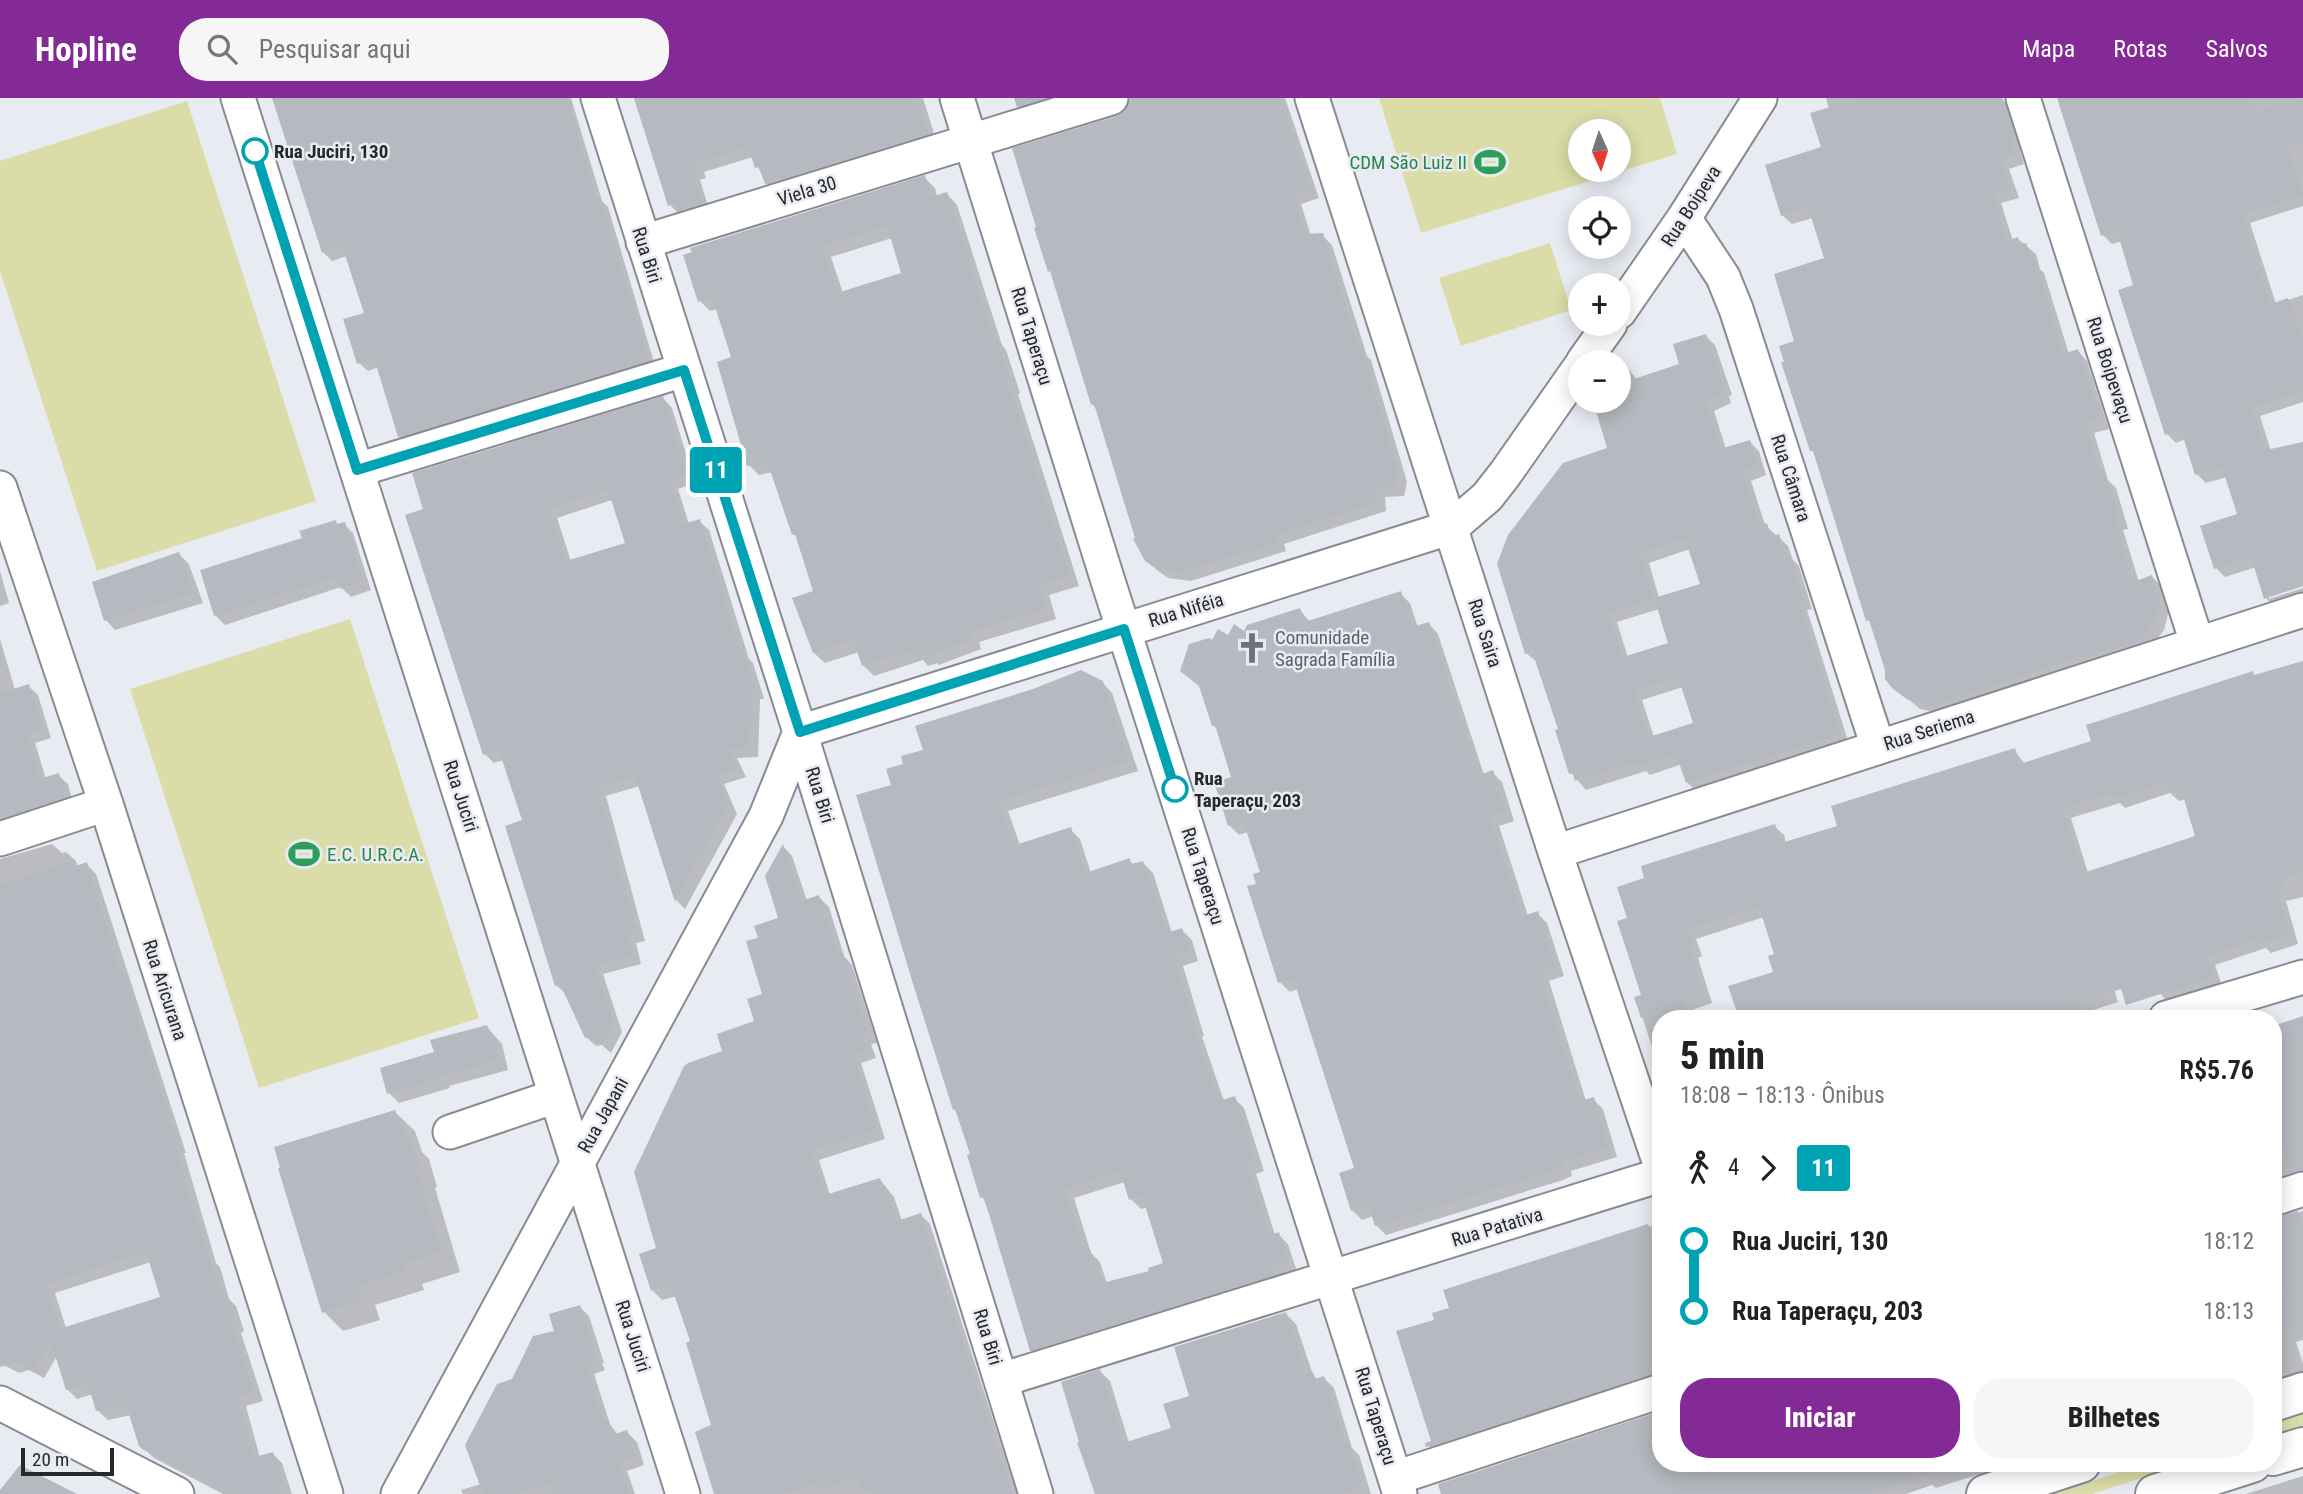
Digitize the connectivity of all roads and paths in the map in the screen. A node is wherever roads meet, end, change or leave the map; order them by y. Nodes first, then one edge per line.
1 (238, 98) edge
2 (598, 98) edge
3 (957, 98) edge
4 (1111, 98) edge
5 (1312, 98) edge
6 (1760, 98) edge
7 (2023, 98) edge
8 (971, 140) junction
9 (1684, 218) junction
10 (643, 242) junction
11 (1631, 295) edge
12 (684, 370) junction
13 (1568, 384) edge
14 (357, 470) junction
15 (0, 488) edge
16 (1452, 527) junction
17 (2303, 610) edge
18 (1124, 629) junction
19 (2197, 643) junction
20 (800, 732) junction
21 (1878, 747) junction
22 (106, 804) junction
23 (0, 839) edge
24 (1555, 852) junction
25 (2303, 977) edge
26 (2193, 1010) edge
27 (556, 1096) junction
28 (450, 1132) dead end
29 (1652, 1140) edge
30 (577, 1162) junction
31 (1652, 1178) edge
32 (2303, 1189) edge
33 (2282, 1196) edge
34 (1333, 1278) junction
35 (1001, 1380) junction
36 (2303, 1392) edge
37 (1652, 1394) edge
38 (2282, 1399) edge
39 (0, 1403) edge
40 (2303, 1447) edge
41 (2282, 1453) edge
42 (2053, 1472) edge
43 (2224, 1472) edge
44 (1398, 1486) edge
45 (177, 1494) edge
46 (326, 1494) edge
47 (398, 1494) edge
48 (683, 1494) edge
49 (1037, 1494) edge
50 (1986, 1494) edge
51 (2155, 1494) edge

1 - 14 street, Rua Juciri
2 - 10 street, Rua Biri
3 - 8 street, Rua Taperaçu
4 - 8 street, Viela 30
5 - 16 street, Rua Saira
6 - 9 street, Rua Boipeva
7 - 19 street, Rua Boipevaçu
8 - 10 street, Viela 30
8 - 18 street, Rua Taperaçu
9 - 11 street, Rua Boipeva
9 - 21 street, Rua Câmara
10 - 12 street, Rua Biri
12 - 14 street
12 - 20 street, Rua Biri
13 - 16 street
14 - 27 street, Rua Juciri
15 - 22 street, Rua Aricurana
16 - 18 street, Rua Niféia
16 - 24 street, Rua Saira
17 - 19 street, Rua Seriema
18 - 20 street, Rua Niféia
18 - 34 street, Rua Taperaçu
19 - 21 street, Rua Seriema
20 - 30 street, Rua Japani
20 - 35 street, Rua Biri
21 - 24 street, Rua Seriema
22 - 23 street
22 - 46 street, Rua Aricurana
24 - 29 street, Rua Saira
25 - 26 street
27 - 28 street
27 - 30 street, Rua Juciri
30 - 47 street, Rua Japani
30 - 48 street, Rua Juciri
31 - 34 street, Rua Patativa
32 - 33 street
34 - 35 street, Rua Patativa
34 - 44 street, Rua Taperaçu
35 - 49 street, Rua Biri
36 - 38 main road
37 - 44 street
39 - 45 street
40 - 41 main road
42 - 50 main road
43 - 51 main road

